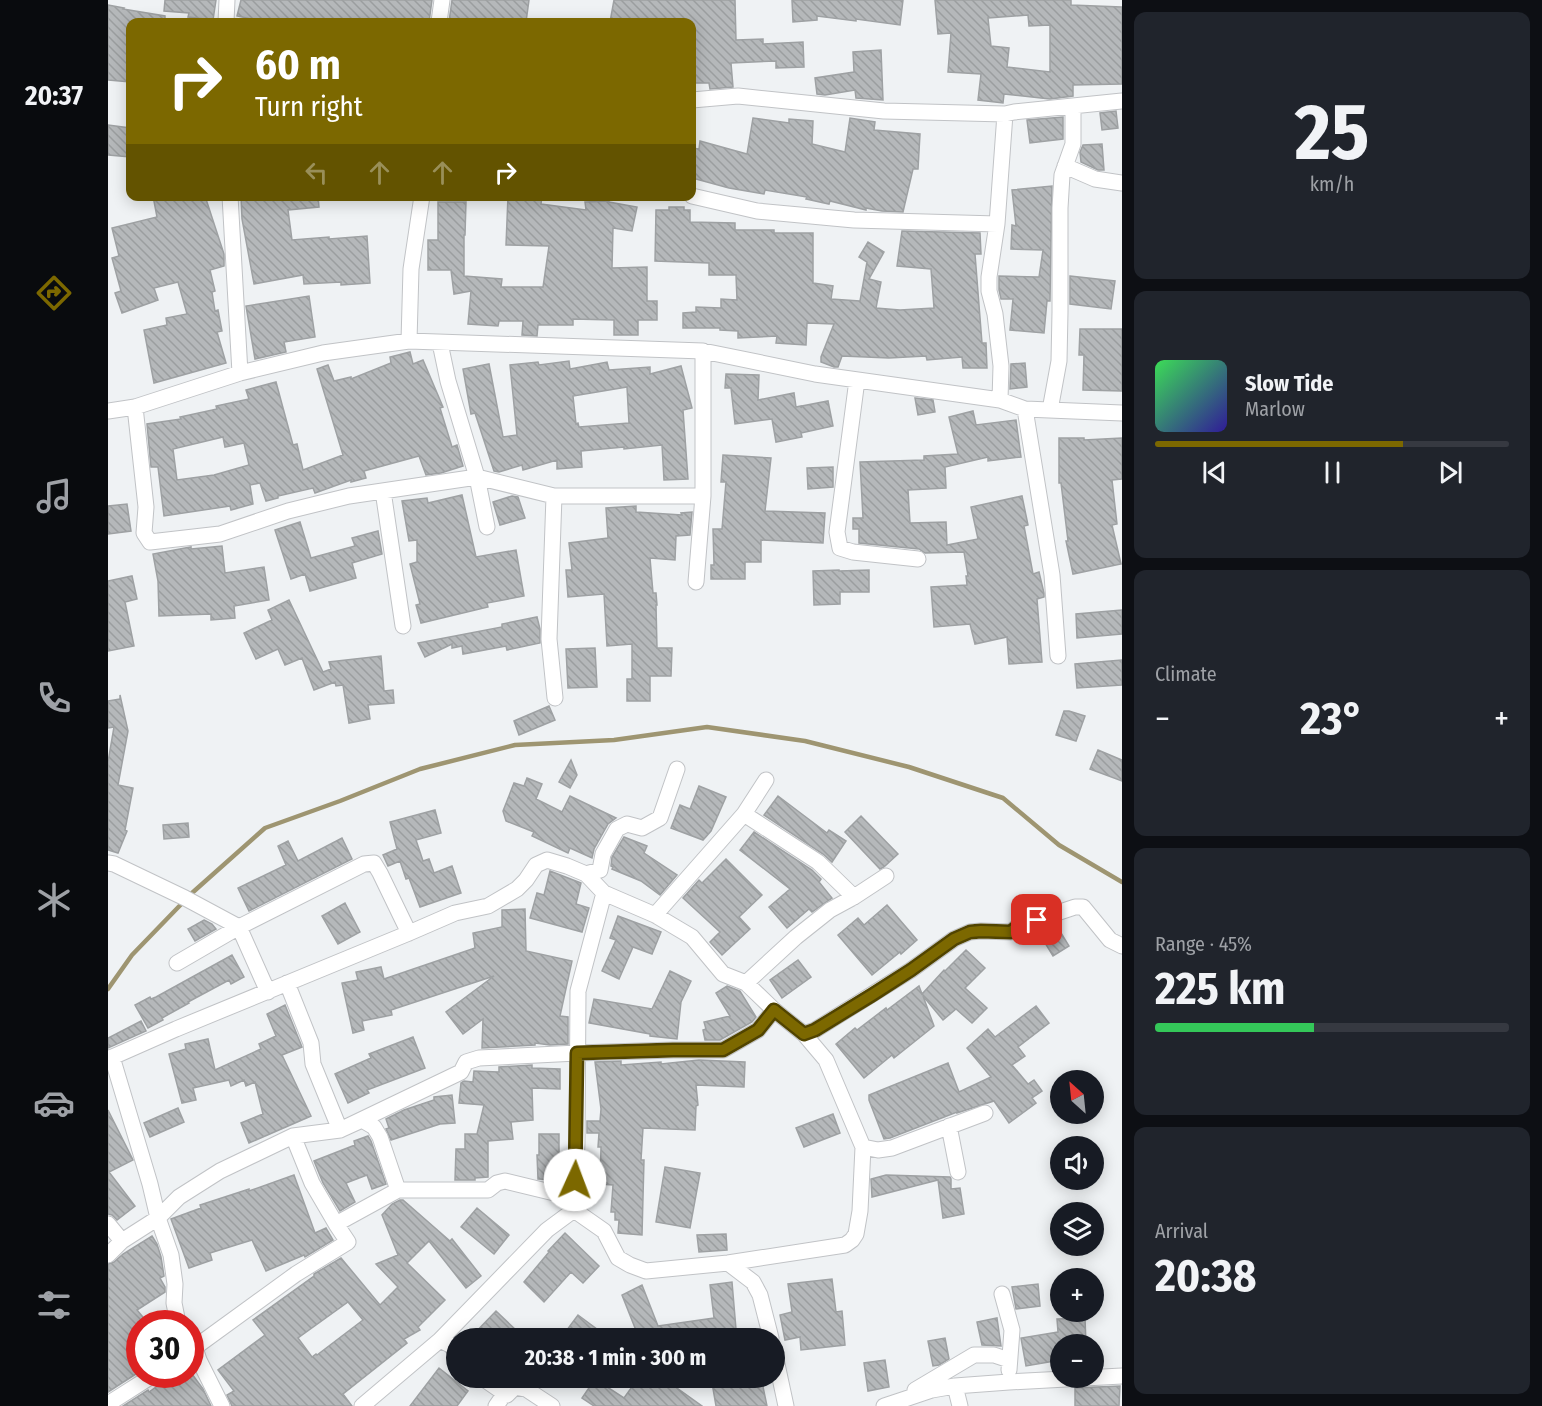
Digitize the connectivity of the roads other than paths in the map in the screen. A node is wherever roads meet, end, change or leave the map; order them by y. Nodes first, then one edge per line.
1 (227, 0) edge
2 (442, 0) edge
3 (226, 18) edge
4 (440, 18) edge
5 (696, 100) edge
6 (1122, 101) edge
7 (1073, 106) junction
8 (1005, 114) junction
9 (1065, 166) junction
10 (1122, 183) edge
11 (696, 197) edge
12 (230, 201) edge
13 (421, 201) edge
14 (997, 224) junction
15 (409, 341) junction
16 (440, 343) junction
17 (703, 351) junction
18 (240, 373) junction
19 (857, 380) junction
20 (1000, 400) junction
21 (135, 407) junction
22 (1025, 409) junction
23 (1050, 410) junction
24 (108, 411) edge
25 (1122, 413) edge
26 (477, 477) junction
27 (383, 491) junction
28 (555, 495) junction
29 (703, 496) junction
30 (488, 527) dead end
31 (918, 559) dead end
32 (696, 582) dead end
33 (403, 626) dead end
34 (1058, 656) dead end
35 (555, 698) dead end
36 (678, 769) dead end
37 (766, 780) dead end
38 (744, 814) junction
39 (108, 863) edge
40 (586, 874) junction
41 (886, 876) dead end
42 (604, 893) junction
43 (854, 897) junction
44 (655, 915) junction
45 (239, 927) junction
46 (409, 933) junction
47 (1122, 946) edge
48 (177, 963) dead end
49 (746, 983) junction
50 (287, 984) junction
51 (268, 992) junction
52 (774, 1010) junction
53 (804, 1034) junction
54 (577, 1053) junction
55 (110, 1058) edge
56 (985, 1113) dead end
57 (949, 1126) junction
58 (340, 1130) junction
59 (293, 1136) junction
60 (863, 1147) junction
61 (958, 1172) dead end
62 (398, 1190) junction
63 (574, 1204) junction
64 (158, 1218) junction
65 (108, 1224) edge
66 (336, 1224) junction
67 (122, 1241) junction
68 (108, 1255) edge
69 (728, 1263) junction
70 (1002, 1294) dead end
71 (175, 1310) edge
72 (768, 1328) edge
73 (204, 1339) edge
74 (440, 1340) junction
75 (446, 1343) edge
76 (1009, 1360) junction
77 (204, 1370) edge
78 (1122, 1376) edge
79 (1010, 1382) junction
80 (955, 1386) junction
81 (133, 1388) edge
82 (491, 1388) edge
83 (782, 1388) edge
84 (900, 1400) junction
85 (502, 1401) edge
86 (108, 1404) edge
87 (222, 1406) edge
88 (362, 1406) edge
89 (552, 1406) edge
90 (786, 1406) edge
91 (884, 1406) edge
92 (960, 1406) edge

1 - 3 street
2 - 4 street
5 - 8 street
6 - 7 street
7 - 8 street
7 - 9 street
8 - 14 street
9 - 10 street
9 - 23 street
11 - 14 street
12 - 18 street
13 - 15 street
14 - 20 street
15 - 16 street
15 - 18 street
16 - 17 street
16 - 26 street
17 - 19 street
17 - 29 street
18 - 21 street
19 - 20 street
19 - 31 street
20 - 22 street
21 - 24 street
21 - 27 street
22 - 23 street
22 - 34 street
23 - 25 street
26 - 27 street
26 - 28 street
26 - 30 street
27 - 33 street
28 - 29 street
28 - 35 street
29 - 32 street
36 - 40 street
37 - 38 street
38 - 43 street
38 - 44 street
39 - 45 street
40 - 42 street
40 - 46 street
41 - 43 street
42 - 44 street
42 - 54 street
43 - 49 street
44 - 49 street
45 - 46 street
45 - 48 street
45 - 51 street
46 - 50 street
47 - 53 street
49 - 52 street
50 - 51 street
50 - 58 street
51 - 55 street
52 - 53 street
52 - 54 street
53 - 60 street
54 - 58 street
54 - 63 street
55 - 64 street
56 - 57 street
57 - 60 street
57 - 61 street
58 - 59 street
58 - 62 street
59 - 64 street
59 - 66 street
60 - 69 street
62 - 63 street
62 - 66 street
63 - 69 street
63 - 74 street
64 - 67 street
64 - 71 street
65 - 67 street
66 - 73 street
67 - 68 street
69 - 72 street
70 - 76 street
74 - 75 street
74 - 88 street
76 - 79 street
76 - 84 street
77 - 87 street
78 - 79 street
79 - 80 street
80 - 84 street
80 - 92 street
81 - 86 street
82 - 85 street
83 - 90 street
84 - 91 street
85 - 89 street

